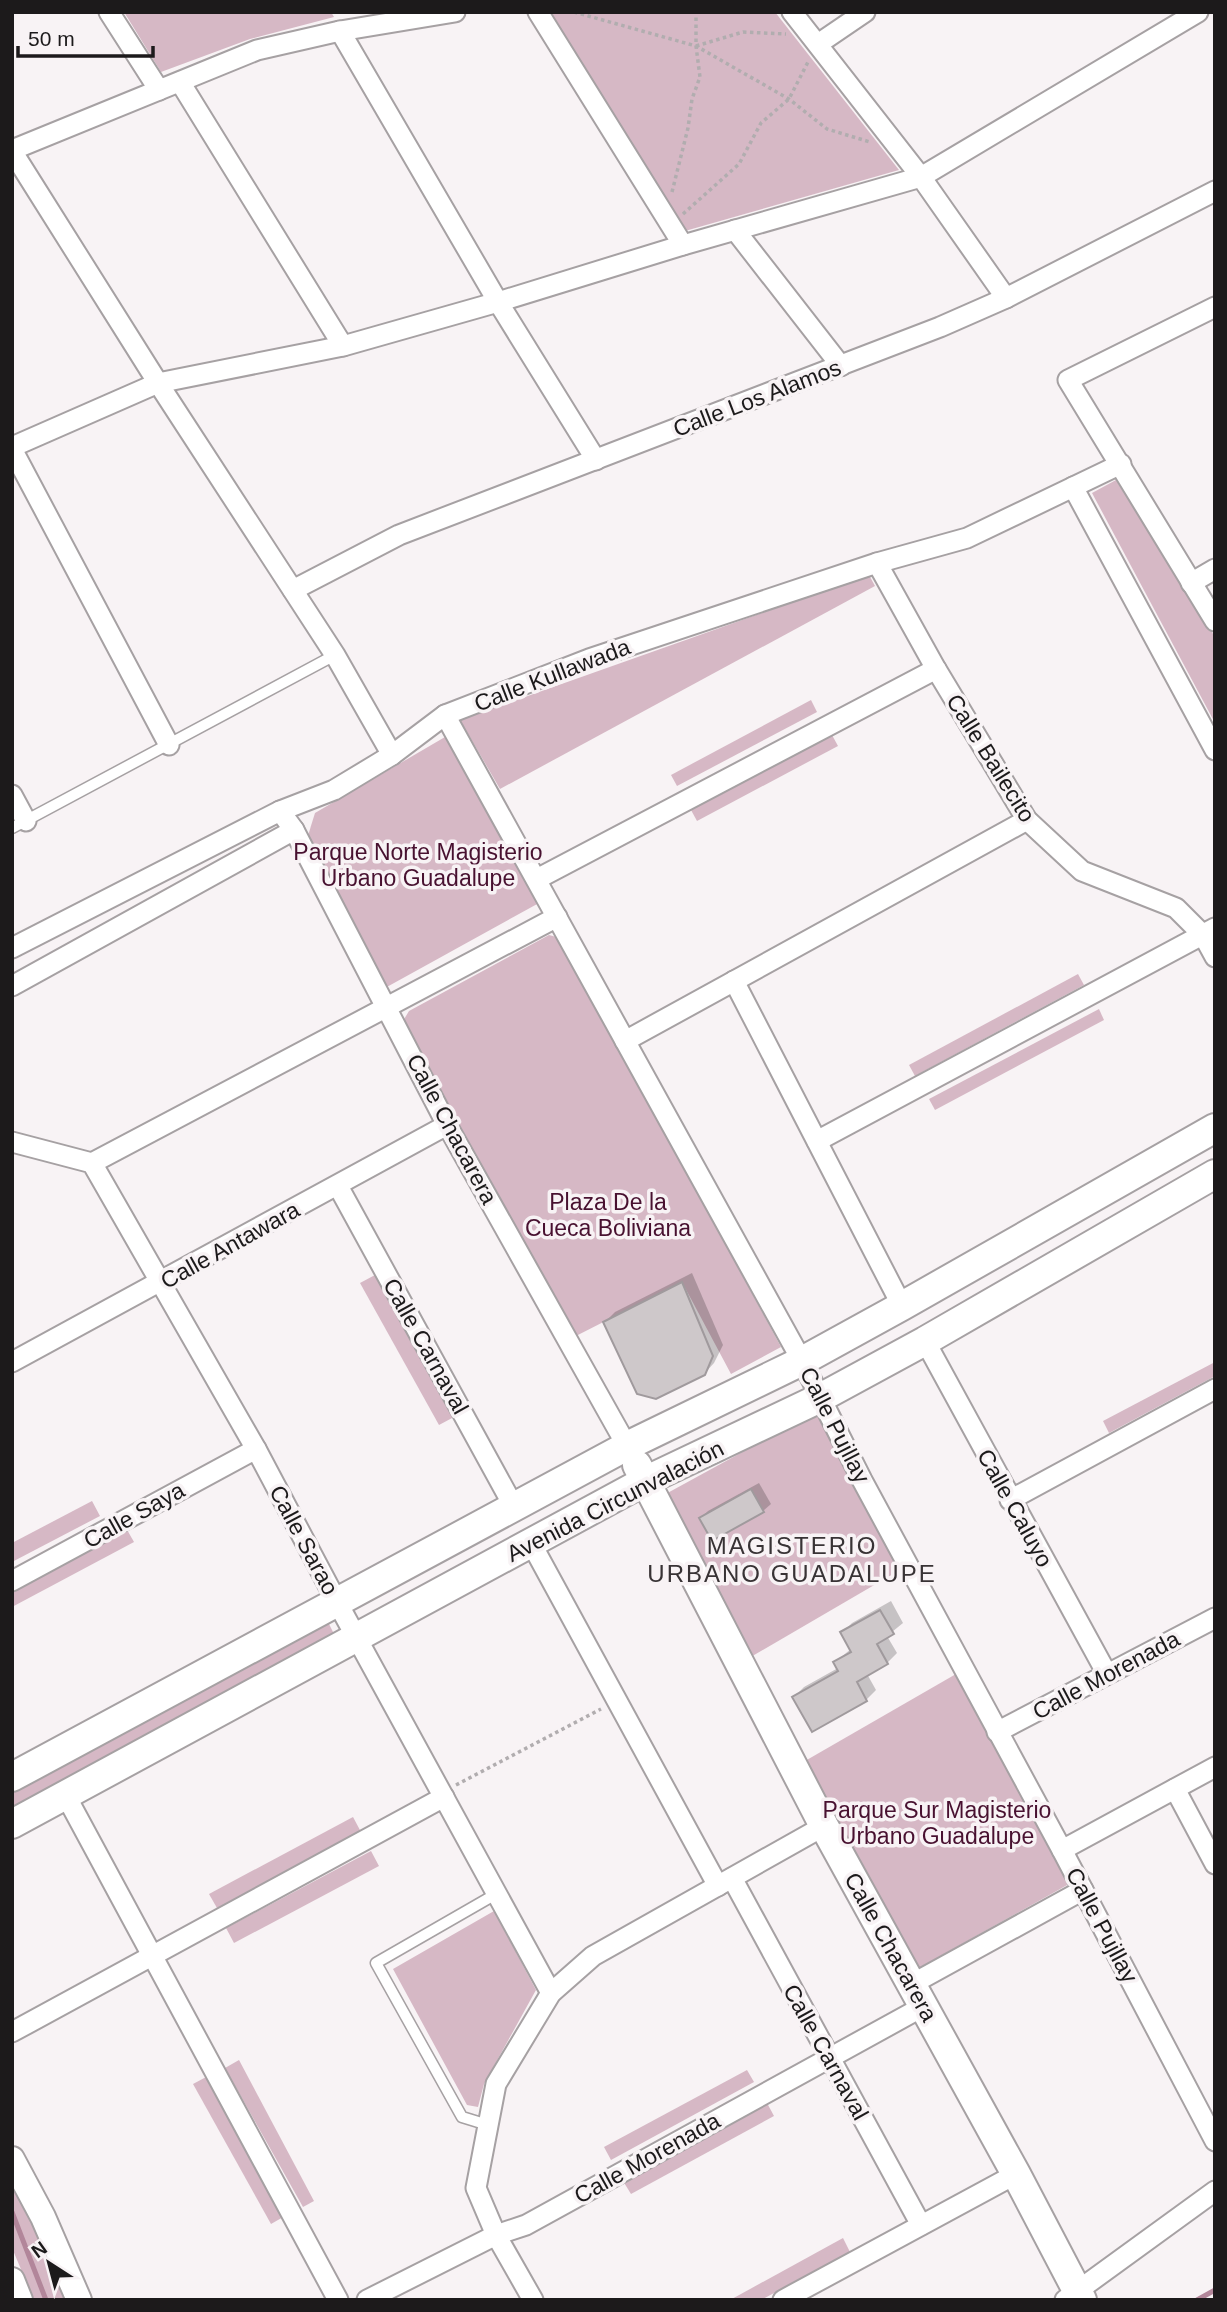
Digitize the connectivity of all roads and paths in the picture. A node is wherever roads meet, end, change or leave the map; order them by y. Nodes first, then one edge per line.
1 (109, 12) edge
2 (455, 12) edge
3 (538, 12) edge
4 (574, 12) edge
5 (696, 12) edge
6 (792, 12) edge
7 (865, 12) edge
8 (1198, 12) edge
9 (340, 31) junction
10 (814, 40) junction
11 (696, 46) junction
12 (180, 82) junction
13 (159, 90) junction
14 (789, 99) junction
15 (12, 150) edge
16 (901, 150) junction
17 (921, 177) junction
18 (1215, 191) edge
19 (668, 221) junction
20 (735, 230) junction
21 (683, 245) junction
22 (1006, 298) junction
23 (498, 302) junction
24 (1215, 307) edge
25 (343, 346) junction
26 (841, 366) junction
27 (159, 383) junction
28 (12, 448) edge
29 (596, 460) junction
30 (1121, 464) junction
31 (1073, 487) junction
32 (877, 563) junction
33 (1215, 569) edge
34 (1191, 583) junction
35 (293, 590) junction
36 (1215, 621) edge
37 (335, 655) junction
38 (936, 669) junction
39 (445, 715) junction
40 (169, 745) junction
41 (1215, 750) edge
42 (392, 755) junction
43 (12, 795) edge
44 (280, 811) junction
45 (1027, 820) junction
46 (19, 825) edge
47 (294, 830) junction
48 (537, 879) junction
49 (556, 917) junction
50 (1209, 932) edge
51 (12, 948) edge
52 (1215, 957) edge
53 (734, 981) junction
54 (12, 986) edge
55 (387, 1006) junction
56 (625, 1041) junction
57 (447, 1125) junction
58 (1215, 1128) edge
59 (817, 1141) junction
60 (12, 1142) edge
61 (92, 1163) junction
62 (1215, 1174) edge
63 (338, 1186) junction
64 (160, 1283) junction
65 (902, 1307) junction
66 (925, 1341) junction
67 (802, 1361) junction
68 (12, 1363) edge
69 (1215, 1389) edge
70 (820, 1398) junction
71 (627, 1446) junction
72 (256, 1449) junction
73 (645, 1481) junction
74 (1010, 1500) junction
75 (514, 1507) junction
76 (531, 1543) junction
77 (12, 1581) edge
78 (337, 1602) junction
79 (1215, 1618) edge
80 (358, 1637) junction
81 (1107, 1674) junction
82 (617, 1700) junction
83 (997, 1732) junction
84 (1215, 1768) edge
85 (12, 1777) edge
86 (1175, 1789) junction
87 (443, 1795) junction
88 (66, 1796) junction
89 (12, 1824) edge
90 (824, 1826) junction
91 (1062, 1850) junction
92 (1215, 1864) edge
93 (725, 1882) junction
94 (1083, 1890) junction
95 (496, 1894) junction
96 (152, 1956) junction
97 (551, 1993) junction
98 (918, 1995) junction
99 (12, 2032) edge
100 (829, 2057) junction
101 (488, 2125) junction
102 (1215, 2141) edge
103 (12, 2159) edge
104 (1016, 2175) junction
105 (1215, 2190) edge
106 (921, 2225) junction
107 (496, 2235) junction
108 (12, 2280) edge
109 (1074, 2297) edge
110 (20, 2300) edge
111 (79, 2300) edge
112 (338, 2300) edge
113 (367, 2300) edge
114 (533, 2300) edge
115 (783, 2300) edge

1 - 13 street
2 - 9 street
3 - 19 street
4 - 11 path
5 - 11 path
6 - 10 street
7 - 10 street
8 - 17 street
9 - 12 street
9 - 23 street
10 - 11 path
10 - 14 path
10 - 16 street
11 - 14 path
11 - 19 path
12 - 13 street
12 - 25 street
13 - 15 street
14 - 16 path
14 - 19 path
15 - 27 street
16 - 17 street
17 - 20 street
17 - 22 street
18 - 22 street, Calle Los Alamos
19 - 21 street
20 - 21 street
20 - 26 street
21 - 23 street
22 - 26 street, Calle Los Alamos
23 - 25 street
23 - 29 street
24 - 30 street
25 - 27 street
26 - 29 street, Calle Los Alamos
27 - 28 street
27 - 35 street
28 - 40 street
29 - 35 street, Calle Los Alamos
30 - 31 street, Calle Kullawada
30 - 34 street
31 - 32 street, Calle Kullawada
31 - 41 street
32 - 38 street, Calle Bailecito
32 - 39 street, Calle Kullawada
33 - 34 street
34 - 36 street
35 - 37 street
37 - 40 lane
37 - 42 street
38 - 45 street, Calle Bailecito
38 - 48 street
39 - 42 street, Calle Kullawada
39 - 48 street, Calle Pujllay
40 - 46 lane
42 - 44 street, Calle Kullawada
43 - 46 street
44 - 47 street, Calle Chacarera
44 - 51 street, Calle Kullawada
45 - 50 street, Calle Bailecito
45 - 53 street
47 - 54 street
47 - 55 street, Calle Chacarera
48 - 49 street, Calle Pujllay
49 - 55 street
49 - 56 street, Calle Pujllay
50 - 52 street, Calle Bailecito
50 - 59 street
53 - 56 street
53 - 59 street
55 - 57 street, Calle Chacarera
55 - 61 street
56 - 67 street, Calle Pujllay
57 - 63 street, Calle Antawara
57 - 71 street, Calle Chacarera
58 - 65 main road, Avenida Circunvalación
59 - 65 street
60 - 61 street
61 - 64 street, Calle Sarao
62 - 66 main road, Avenida Circunvalación
63 - 64 street, Calle Antawara
63 - 75 street, Calle Carnaval
64 - 68 street, Calle Antawara
64 - 72 street, Calle Sarao
65 - 67 main road, Avenida Circunvalación
66 - 70 main road, Avenida Circunvalación
66 - 74 street, Calle Caluyo
67 - 70 street, Calle Pujllay
67 - 71 main road, Avenida Circunvalación
69 - 74 street
70 - 73 main road, Avenida Circunvalación
70 - 83 street, Calle Pujllay
71 - 73 main road, Calle Chacarera
71 - 75 main road, Avenida Circunvalación
72 - 77 street, Calle Saya
72 - 78 street, Calle Sarao
73 - 76 main road, Avenida Circunvalación
73 - 90 main road, Calle Chacarera
74 - 81 street, Calle Caluyo
75 - 78 main road, Avenida Circunvalación
76 - 80 main road, Avenida Circunvalación
76 - 82 street, Calle Carnaval
78 - 80 street, Calle Sarao
78 - 85 main road, Avenida Circunvalación
79 - 81 street, Calle Morenada
80 - 87 street, Calle Sarao
80 - 88 main road, Avenida Circunvalación
81 - 83 street, Calle Morenada
82 - 87 path
82 - 93 street, Calle Carnaval
83 - 91 street, Calle Pujllay
84 - 86 street
86 - 91 street
86 - 92 street
87 - 95 street, Calle Sarao
87 - 96 street
88 - 89 main road, Avenida Circunvalación
88 - 96 street
90 - 93 street
90 - 98 main road, Calle Chacarera
91 - 94 street, Calle Pujllay
93 - 97 street
93 - 100 street, Calle Carnaval
94 - 98 street, Calle Morenada
94 - 102 street, Calle Pujllay
95 - 97 street, Calle Sarao
95 - 101 lane
96 - 99 street
96 - 112 street
97 - 101 street
98 - 100 street, Calle Morenada
98 - 104 main road, Calle Chacarera
100 - 106 street, Calle Carnaval
100 - 107 street, Calle Morenada
101 - 107 street
103 - 111 street
104 - 106 street
104 - 109 main road, Calle Chacarera
105 - 109 street
106 - 115 street
107 - 113 street, Calle Morenada
107 - 114 street
108 - 110 street

